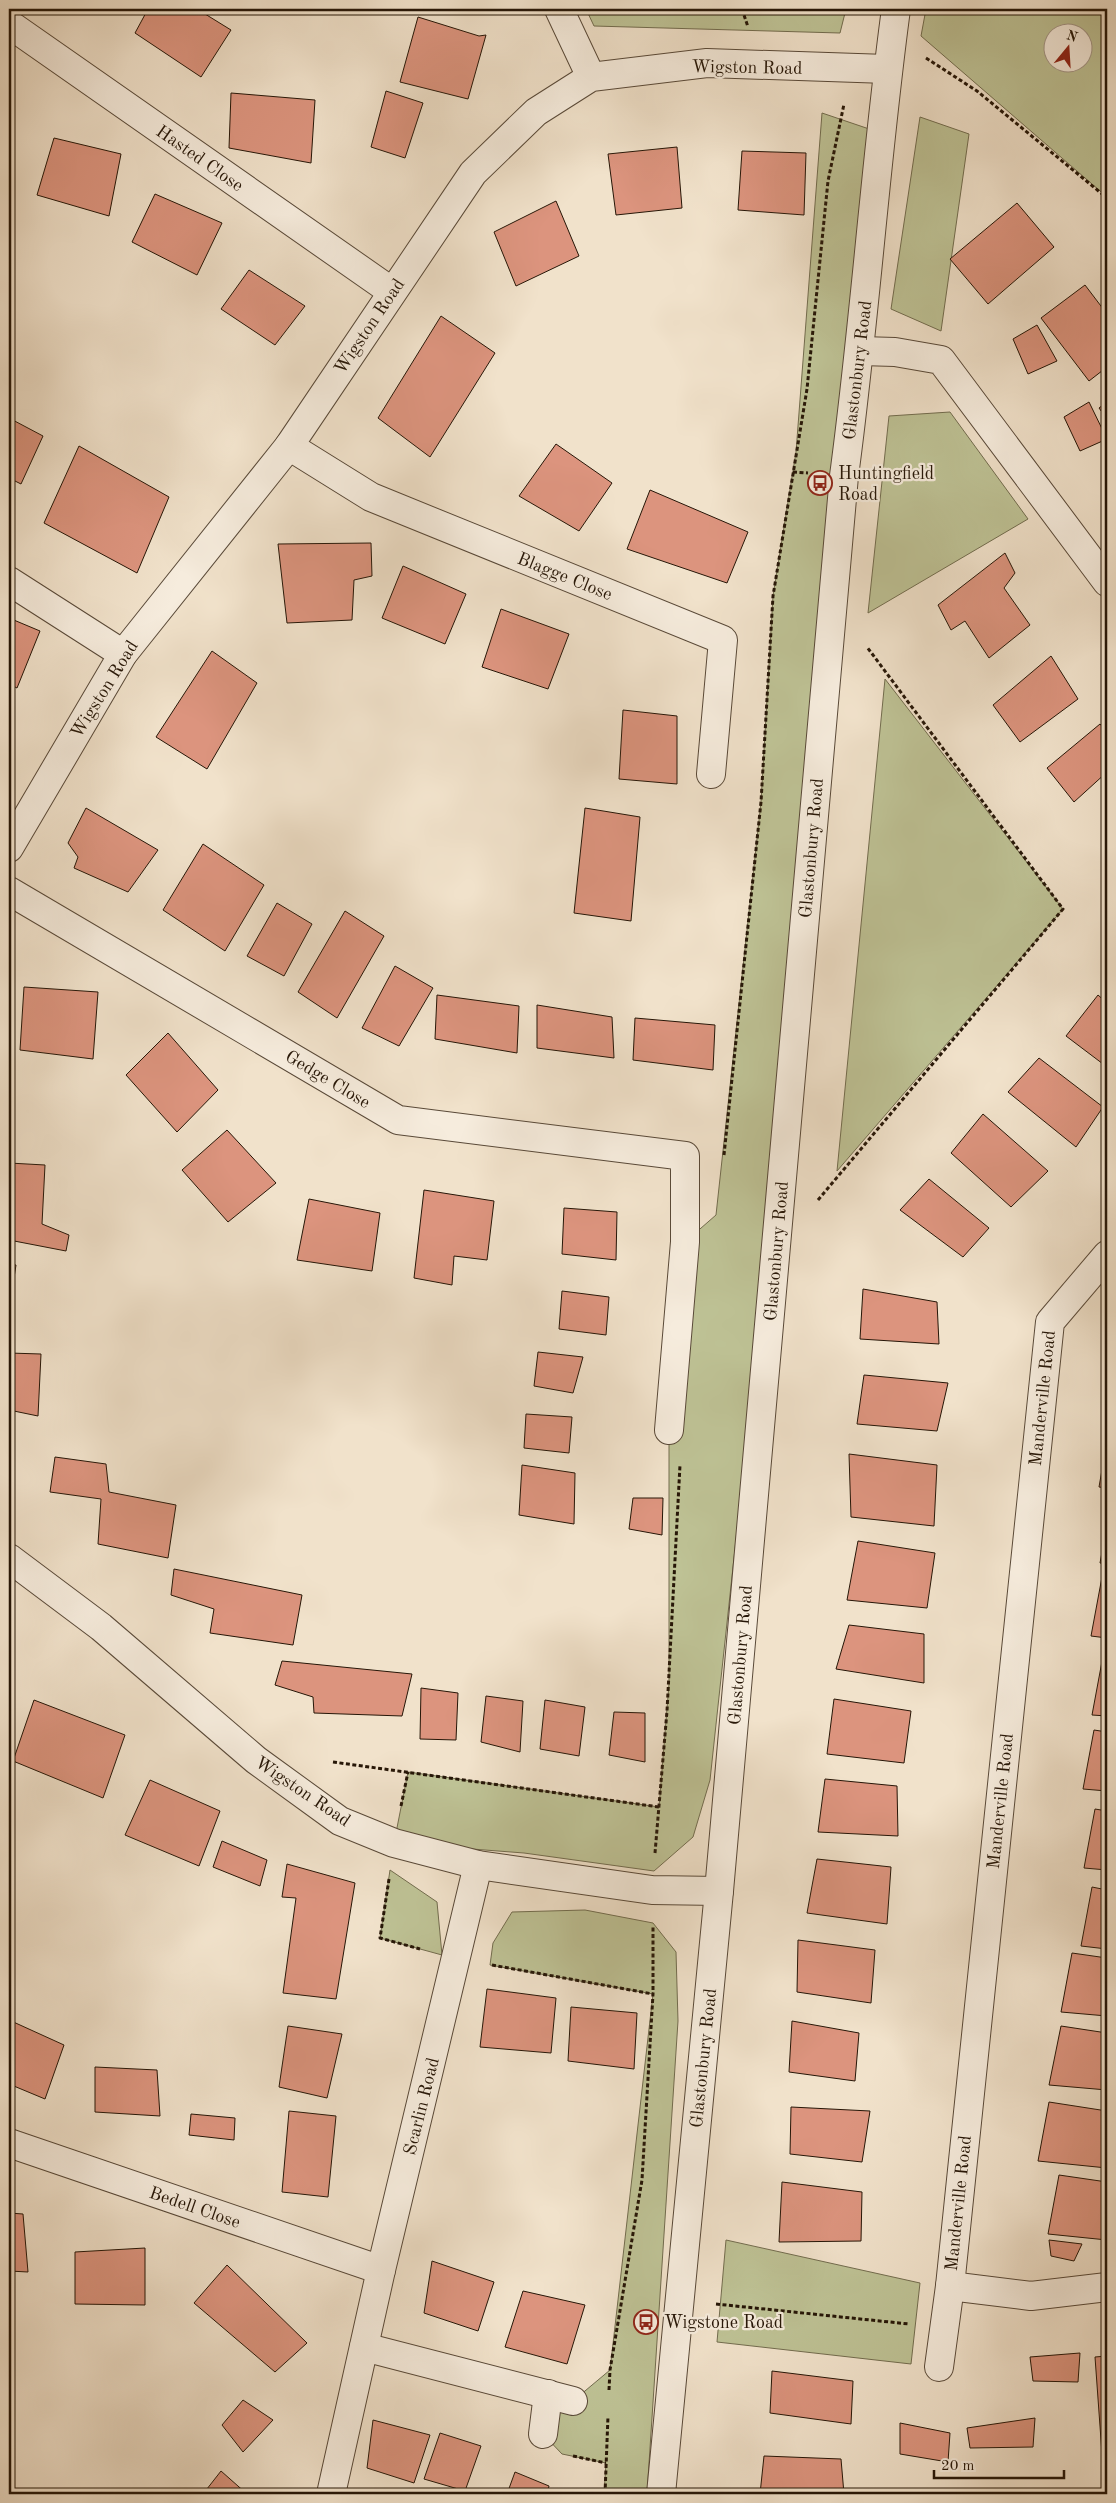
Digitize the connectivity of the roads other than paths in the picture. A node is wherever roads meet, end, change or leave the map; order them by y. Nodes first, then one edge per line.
1 (559, 9) edge
2 (896, 9) edge
3 (9, 24) edge
4 (888, 69) junction
5 (591, 78) junction
6 (391, 292) junction
7 (860, 351) junction
8 (289, 446) junction
9 (9, 582) edge
10 (1107, 582) edge
11 (123, 654) junction
12 (711, 774) dead end
13 (9, 848) edge
14 (9, 891) edge
15 (1107, 1255) edge
16 (669, 1430) road end
17 (9, 1558) edge
18 (478, 1865) junction
19 (719, 1891) junction
20 (9, 2143) edge
21 (381, 2270) junction
22 (950, 2286) junction
23 (1107, 2286) edge
24 (364, 2347) junction
25 (939, 2367) dead end
26 (543, 2434) dead end
27 (331, 2494) edge
28 (661, 2494) edge

1 - 5 street
2 - 4 street, Glastonbury Road
3 - 6 street, Hasted Close
4 - 5 street, Wigston Road
4 - 7 street, Glastonbury Road
5 - 6 street, Wigston Road
6 - 8 street, Wigston Road
7 - 10 street
7 - 19 street, Glastonbury Road
8 - 11 street, Wigston Road
8 - 12 street, Blagge Close
9 - 11 street
11 - 13 street, Wigston Road
14 - 16 street, Gedge Close
15 - 22 street, Manderville Road
17 - 18 street, Wigston Road
18 - 19 street, Wigston Road
18 - 21 street, Scarlin Road
19 - 28 street, Glastonbury Road
20 - 21 street, Bedell Close
21 - 24 street, Scarlin Road
22 - 23 street
22 - 25 street, Manderville Road
24 - 26 street
24 - 27 street, Scarlin Road

